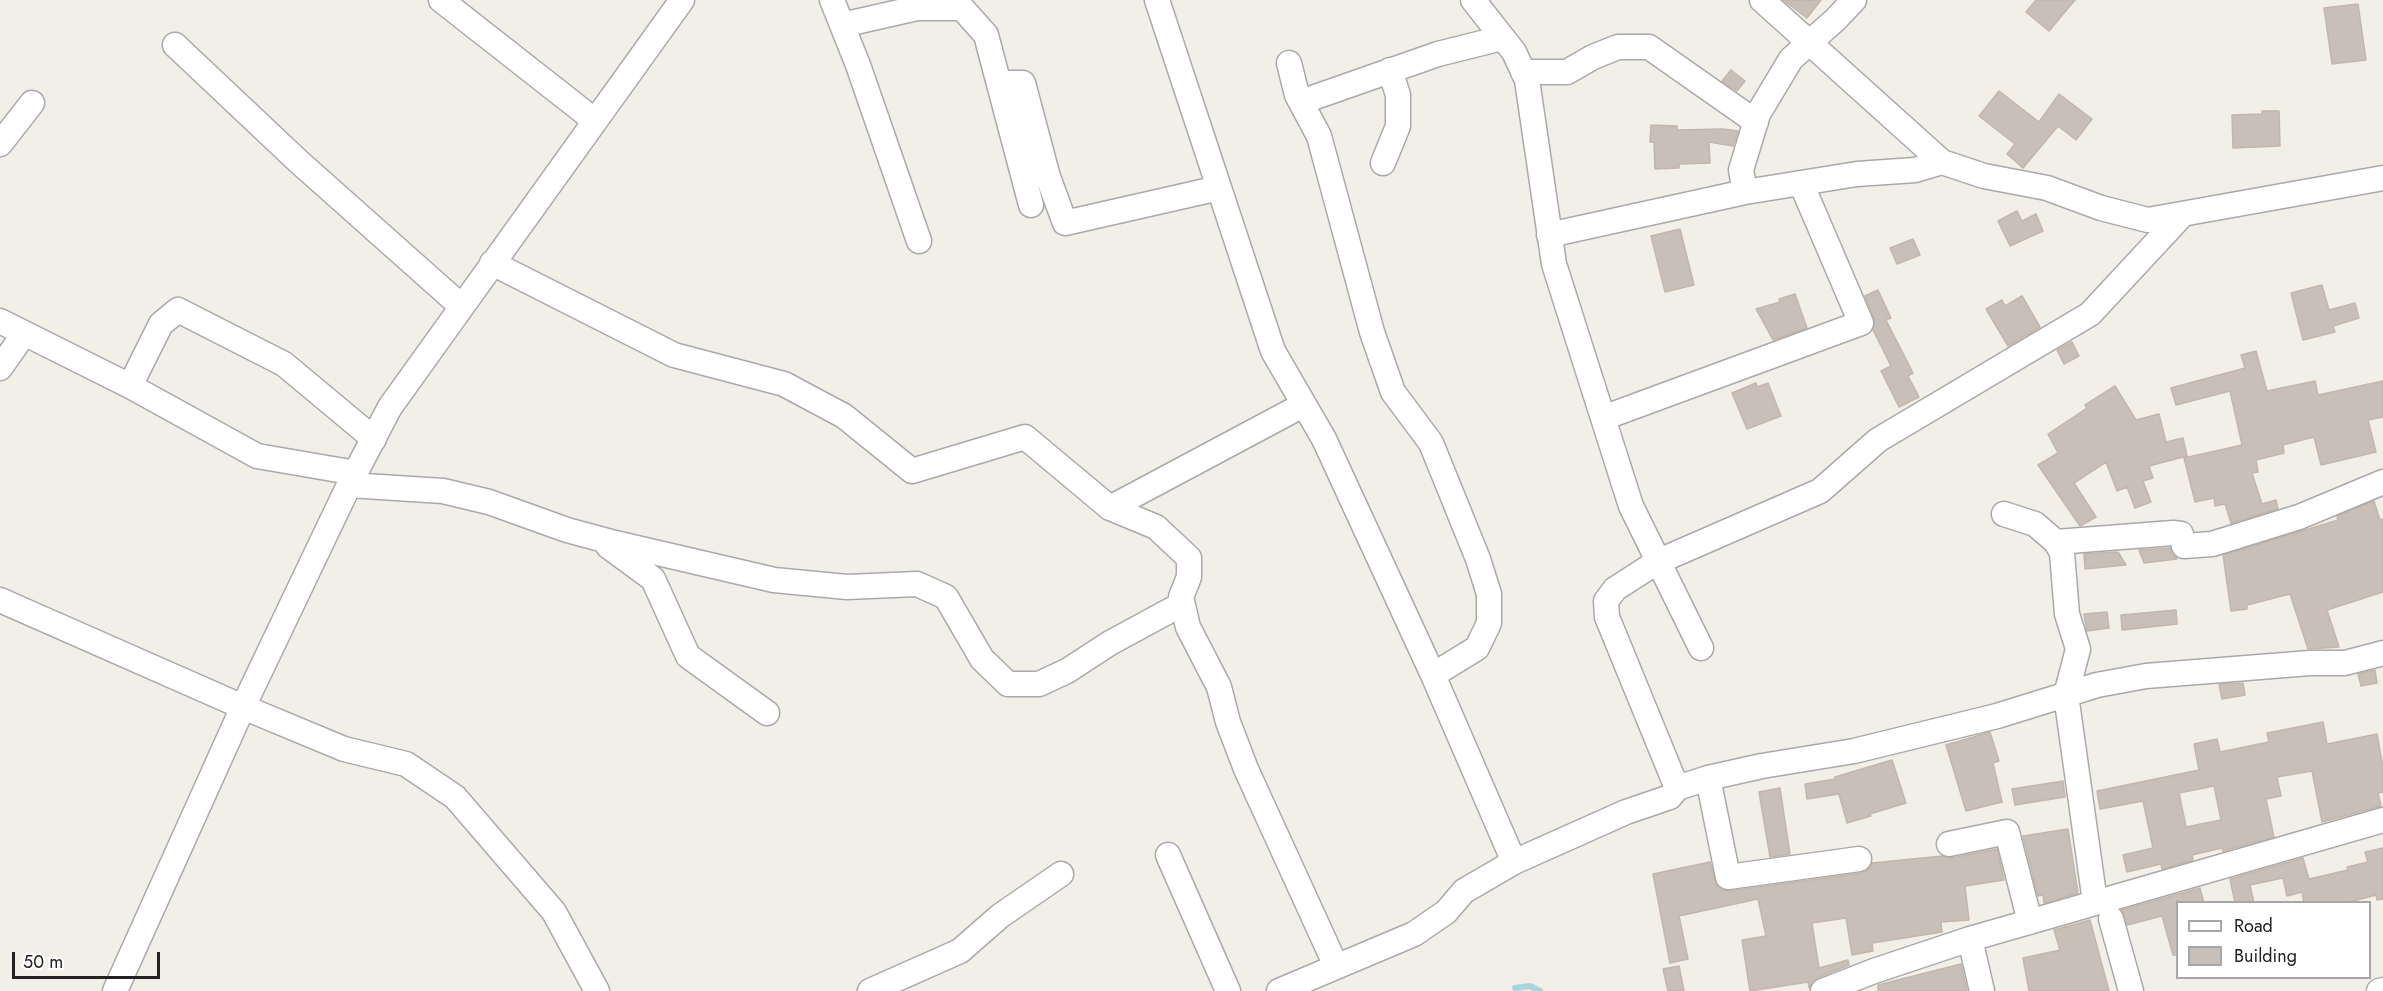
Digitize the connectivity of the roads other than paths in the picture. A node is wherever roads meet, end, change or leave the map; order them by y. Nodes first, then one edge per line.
1 (441, 0) edge
2 (682, 0) edge
3 (832, 0) edge
4 (1157, 0) edge
5 (1473, 0) edge
6 (1762, 0) edge
7 (1854, 0) edge
8 (919, 4) edge
9 (842, 25) junction
10 (1502, 38) junction
11 (1810, 42) junction
12 (176, 45) dead end
13 (1289, 63) dead end
14 (1390, 70) junction
15 (1523, 72) junction
16 (999, 83) junction
17 (1301, 102) junction
18 (32, 103) dead end
19 (594, 120) junction
20 (1756, 122) junction
21 (0, 144) edge
22 (1942, 162) junction
23 (1383, 163) dead end
24 (2383, 178) edge
25 (1801, 183) junction
26 (1219, 188) junction
27 (1745, 192) junction
28 (1031, 205) dead end
29 (2183, 214) junction
30 (1549, 235) junction
31 (919, 241) dead end
32 (492, 263) junction
33 (461, 306) junction
34 (0, 321) edge
35 (24, 334) junction
36 (0, 368) edge
37 (130, 386) junction
38 (1304, 405) junction
39 (1603, 418) junction
40 (374, 439) junction
41 (353, 479) junction
42 (2383, 482) edge
43 (1110, 508) junction
44 (2004, 514) dead end
45 (598, 538) junction
46 (2056, 542) junction
47 (1657, 562) junction
48 (0, 600) edge
49 (1182, 604) junction
50 (1701, 648) dead end
51 (2383, 653) edge
52 (1433, 675) junction
53 (2066, 695) junction
54 (243, 707) junction
55 (766, 713) dead end
56 (1708, 778) junction
57 (1677, 788) junction
58 (2383, 820) edge
59 (1949, 844) dead end
60 (1168, 855) dead end
61 (1859, 859) dead end
62 (1514, 862) junction
63 (1062, 874) dead end
64 (2103, 910) junction
65 (2030, 922) junction
66 (1970, 939) junction
67 (1336, 966) junction
68 (115, 991) edge
69 (597, 991) edge
70 (870, 991) edge
71 (1228, 991) edge
72 (1279, 991) edge
73 (1823, 991) edge
74 (1982, 991) edge
75 (2131, 991) edge

1 - 19 street
2 - 19 street
3 - 9 street
4 - 26 street
5 - 10 street
6 - 11 street
7 - 11 street
8 - 9 street
8 - 16 street
9 - 31 street
10 - 14 street
10 - 15 street
11 - 20 street
11 - 22 street
12 - 33 street
13 - 17 street
14 - 17 street
14 - 23 street
15 - 20 street
15 - 30 street
16 - 26 street
16 - 28 street
17 - 52 street
18 - 21 street
19 - 32 street
20 - 27 street
22 - 25 street
22 - 29 street
24 - 29 street
25 - 27 street
25 - 39 street
26 - 38 street
27 - 30 street
29 - 47 street
30 - 39 street
32 - 33 street
32 - 43 street
33 - 40 street
34 - 35 street
35 - 36 street
35 - 37 street
37 - 40 street
37 - 41 street
38 - 43 street
38 - 52 street
39 - 47 street
40 - 41 street
41 - 45 street
41 - 54 street
42 - 46 street
43 - 49 street
44 - 46 street
45 - 49 street
45 - 55 street
46 - 53 street
47 - 50 street
47 - 57 street
48 - 54 street
49 - 67 street
51 - 53 street
52 - 62 street
53 - 56 street
53 - 64 street
54 - 68 street
54 - 69 street
56 - 57 street
56 - 61 street
57 - 62 street
58 - 64 street
59 - 65 street
60 - 71 street
62 - 67 street
63 - 70 street
64 - 65 street
64 - 75 street
65 - 66 street
66 - 73 street
66 - 74 street
67 - 72 street

